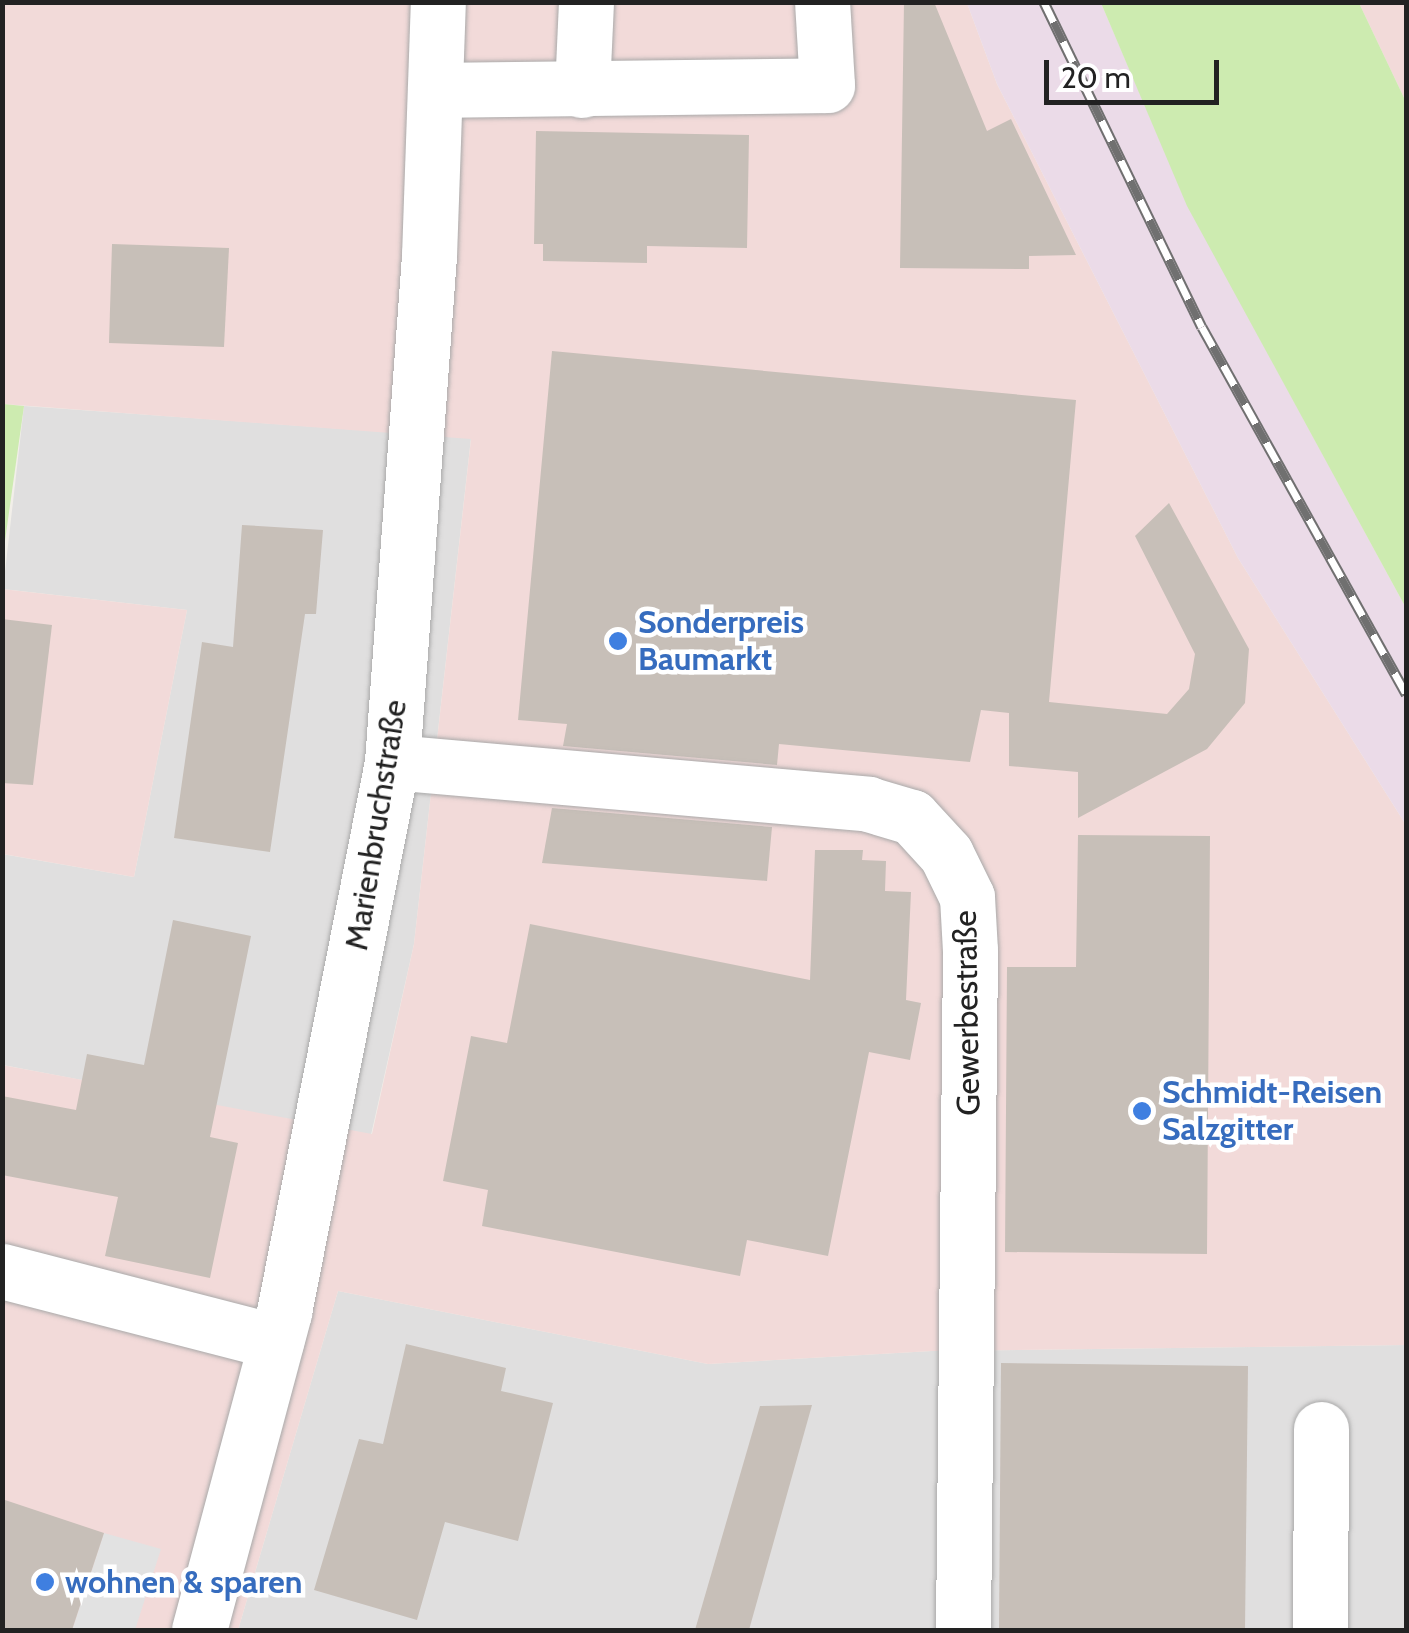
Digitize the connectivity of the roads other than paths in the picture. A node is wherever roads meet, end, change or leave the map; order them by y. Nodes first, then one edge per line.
1 (438, 2) edge
2 (586, 2) edge
3 (822, 2) edge
4 (435, 90) junction
5 (582, 90) junction
6 (392, 762) junction
7 (2, 1271) edge
8 (276, 1342) junction
9 (1322, 1428) dead end
10 (199, 1630) edge
11 (963, 1630) edge
12 (1320, 1630) edge

1 - 4 street, Marienbruchstraße
2 - 5 street
3 - 5 street
4 - 5 street
4 - 6 street, Marienbruchstraße
6 - 8 street, Marienbruchstraße
6 - 11 street, Gewerbestraße
7 - 8 street
8 - 10 street, Marienbruchstraße
9 - 12 street

